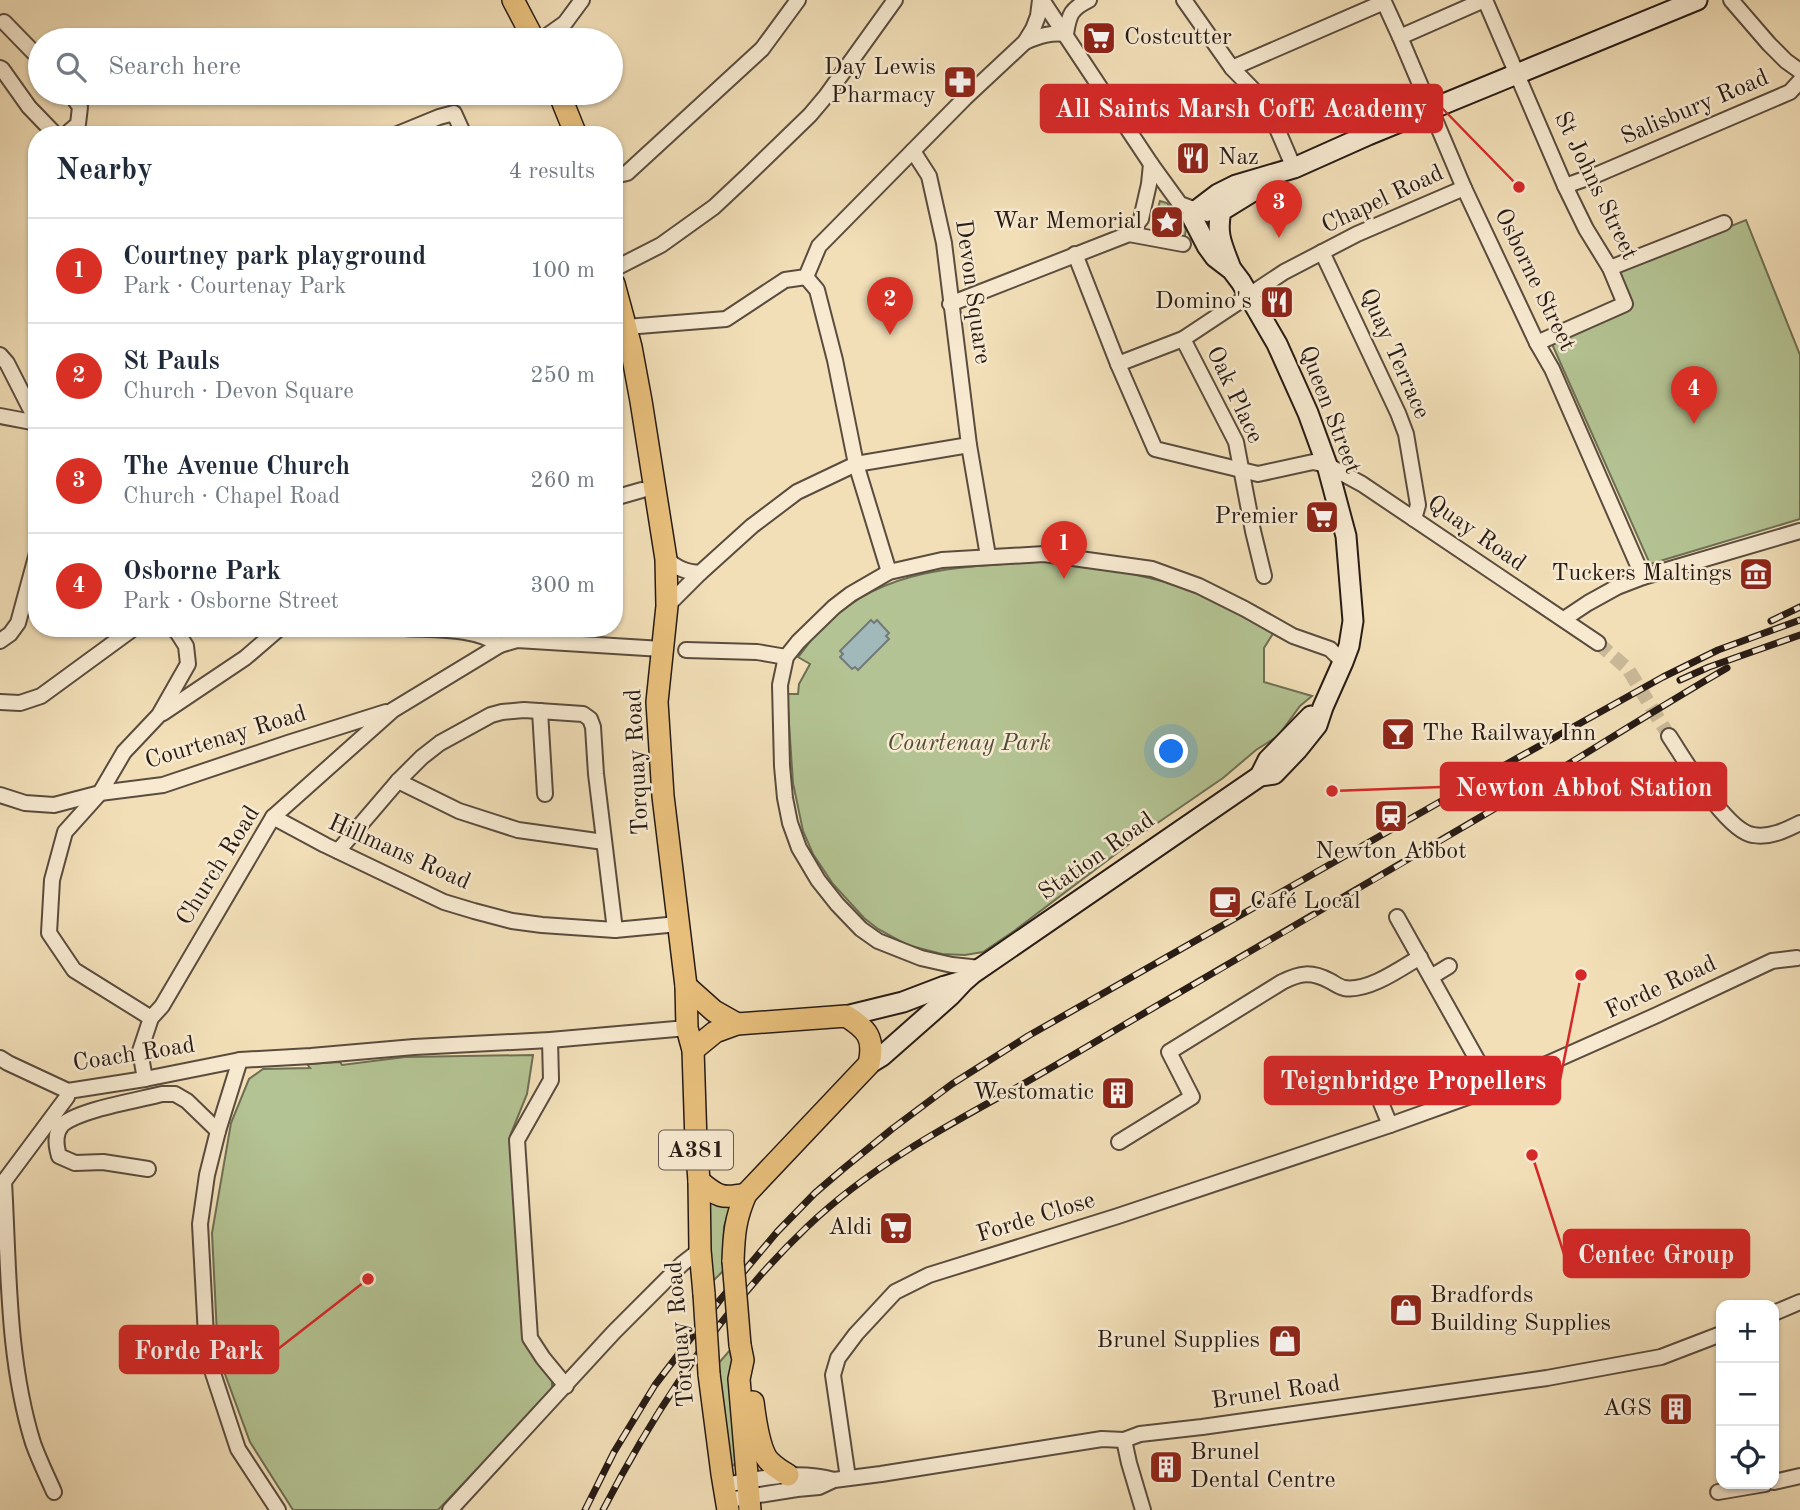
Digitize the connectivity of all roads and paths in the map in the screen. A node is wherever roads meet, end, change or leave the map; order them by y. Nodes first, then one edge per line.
1 (513, 0) edge
2 (582, 0) edge
3 (797, 0) edge
4 (895, 0) edge
5 (1041, 0) edge
6 (1089, 0) edge
7 (1184, 0) edge
8 (1484, 0) edge
9 (1698, 0) edge
10 (1731, 0) edge
11 (4, 22) dead end
12 (528, 28) edge
13 (558, 28) edge
14 (1066, 34) junction
15 (1400, 37) junction
16 (1025, 42) junction
17 (28, 47) edge
18 (0, 68) edge
19 (1231, 68) junction
20 (1800, 71) edge
21 (1518, 74) junction
22 (1800, 81) edge
23 (79, 105) edge
24 (564, 105) edge
25 (1430, 110) junction
26 (47, 126) edge
27 (76, 126) edge
28 (418, 126) edge
29 (460, 126) edge
30 (572, 126) edge
31 (913, 150) junction
32 (1151, 164) junction
33 (1289, 170) junction
34 (623, 174) edge
35 (1565, 186) junction
36 (1464, 188) junction
37 (1190, 211) junction
38 (1221, 211) junction
39 (1724, 223) dead end
40 (1129, 234) junction
41 (1184, 244) dead end
42 (1322, 252) junction
43 (1075, 254) junction
44 (623, 264) edge
45 (1610, 268) junction
46 (1232, 270) junction
47 (806, 277) junction
48 (1248, 296) junction
49 (950, 304) junction
50 (1183, 339) junction
51 (1537, 342) junction
52 (624, 344) edge
53 (0, 355) edge
54 (1118, 364) junction
55 (28, 405) edge
56 (0, 416) edge
57 (28, 421) edge
58 (969, 445) junction
59 (856, 464) junction
60 (1327, 465) junction
61 (1241, 471) junction
62 (642, 490) dead end
63 (623, 495) edge
64 (1414, 519) junction
65 (1800, 531) edge
66 (988, 556) junction
67 (666, 559) junction
68 (889, 572) junction
69 (700, 573) junction
70 (1264, 576) dead end
71 (1643, 576) junction
72 (28, 587) edge
73 (667, 606) junction
74 (1564, 619) junction
75 (122, 637) edge
76 (180, 637) edge
77 (270, 637) edge
78 (487, 637) edge
79 (0, 641) edge
80 (1598, 643) tunnel mouth
81 (500, 645) junction
82 (663, 649) junction
83 (687, 650) dead end
84 (786, 657) junction
85 (1343, 662) junction
86 (0, 702) edge
87 (393, 710) junction
88 (540, 711) junction
89 (159, 715) junction
90 (1669, 736) tunnel mouth
91 (398, 781) junction
92 (100, 793) junction
93 (545, 794) dead end
94 (0, 795) edge
95 (273, 817) junction
96 (1800, 823) edge
97 (604, 842) junction
98 (338, 851) junction
99 (1397, 917) dead end
100 (678, 924) junction
101 (615, 930) junction
102 (1420, 957) junction
103 (1799, 961) edge
104 (1449, 966) dead end
105 (980, 968) junction
106 (1431, 977) junction
107 (964, 981) junction
108 (685, 986) junction
109 (846, 1016) junction
110 (151, 1018) junction
111 (737, 1024) junction
112 (687, 1028) junction
113 (550, 1040) junction
114 (693, 1050) junction
115 (0, 1058) edge
116 (240, 1060) junction
117 (869, 1064) junction
118 (145, 1080) junction
119 (1493, 1088) junction
120 (68, 1091) junction
121 (1381, 1103) dead end
122 (1422, 1113) joint
123 (1390, 1125) junction
124 (218, 1131) junction
125 (1119, 1142) dead end
126 (148, 1169) dead end
127 (699, 1181) junction
128 (2, 1185) edge
129 (747, 1194) junction
130 (701, 1250) junction
131 (1800, 1302) edge
132 (1779, 1311) edge
133 (1716, 1336) edge
134 (741, 1352) junction
135 (566, 1386) junction
136 (1124, 1440) junction
137 (788, 1475) junction
138 (1800, 1476) edge
139 (841, 1479) junction
140 (1779, 1481) edge
141 (1736, 1489) edge
142 (54, 1492) dead end
143 (1718, 1492) dead end
144 (749, 1496) edge
145 (727, 1498) edge
146 (278, 1510) edge
147 (450, 1510) edge
148 (1143, 1510) edge

1 - 12 main road
2 - 13 street
3 - 34 street
4 - 44 street
5 - 14 street, Queen Street
5 - 16 street
6 - 14 street
7 - 19 street
8 - 15 street
8 - 21 street, St Johns Street
9 - 21 main road
10 - 20 street
11 - 17 street
14 - 16 street
14 - 32 street, Queen Street
15 - 19 street, Osborne Street
15 - 25 street, Osborne Street
16 - 31 street
18 - 26 street
19 - 33 street
21 - 25 main road
21 - 35 street, St Johns Street
22 - 35 street, Salisbury Road
23 - 27 street
24 - 30 main road
25 - 33 main road
25 - 36 street, Osborne Street
28 - 29 street
31 - 47 street
31 - 49 street, Devon Square
32 - 37 street, Queen Street
32 - 40 street
33 - 37 main road
33 - 38 main road
35 - 45 street, St Johns Street
36 - 42 street, Chapel Road
36 - 51 street, Osborne Street
37 - 38 street
37 - 46 main road, Queen Street
38 - 46 main road
39 - 45 street
40 - 41 street
40 - 43 street
42 - 48 street, Chapel Road
42 - 64 street, Quay Terrace
43 - 49 street
43 - 54 street, Oak Place
45 - 51 street, St Johns Street
46 - 48 main road, Queen Street
47 - 52 street
47 - 59 street
48 - 50 street, Oak Place
48 - 60 main road, Queen Street
49 - 58 street, Devon Square
50 - 54 street, Oak Place
50 - 61 street, Oak Place
51 - 71 street, Osborne Street
52 - 67 main road, Torquay Road / A381
53 - 55 street
54 - 61 street, Oak Place
56 - 57 street
58 - 59 street
58 - 66 street, Devon Square
59 - 68 street
59 - 69 street
60 - 61 street, Oak Place
60 - 64 street, Quay Road
60 - 85 main road, Queen Street
61 - 70 street, Oak Place
62 - 63 street
64 - 74 street, Quay Road
65 - 71 street
66 - 68 street
66 - 85 street
67 - 69 street
67 - 73 main road, Torquay Road / A381
68 - 84 street
69 - 73 street
71 - 74 street
72 - 79 street
73 - 82 main road, Torquay Road / A381
74 - 80 street, Quay Road
75 - 86 street
76 - 89 street, Courtenay Road
77 - 89 street
78 - 81 street, Church Road
81 - 82 street, Church Road
81 - 87 street, Church Road
82 - 100 main road, Torquay Road / A381
83 - 84 street
84 - 105 street
85 - 105 main road, Station Road
87 - 92 street, Courtenay Road
87 - 95 street, Church Road
88 - 91 street
88 - 93 street
88 - 97 street
89 - 92 street, Courtenay Road
90 - 96 street
91 - 97 street
91 - 98 street
92 - 94 street
92 - 110 street
95 - 98 street, Hillmans Road
95 - 110 street, Church Road
97 - 101 street
98 - 101 street, Hillmans Road
99 - 102 street
100 - 101 street, Hillmans Road
100 - 108 main road, Torquay Road / A381
102 - 106 street
102 - 125 street
103 - 119 street, Forde Road
104 - 106 street
105 - 107 main road, Station Road
106 - 119 street
107 - 109 main road, Station Road
107 - 117 main road, Station Road
108 - 111 main road
108 - 112 main road, Torquay Road / A381
109 - 111 main road
109 - 117 main road
110 - 118 street, Church Road
111 - 114 main road
112 - 113 street, Coach Road
112 - 114 main road, Torquay Road / A381
113 - 116 street, Coach Road
113 - 135 street
114 - 127 main road, Torquay Road / A381
115 - 120 street, Coach Road
116 - 118 street, Coach Road
116 - 124 street
117 - 129 main road, Station Road / A381
118 - 120 street, Coach Road
119 - 122 street, Forde Road
120 - 128 street
121 - 123 street
122 - 123 street, Forde Close
123 - 139 street, Forde Close
124 - 126 street
124 - 146 street
127 - 129 main road, A381
127 - 130 main road, Torquay Road / A381
128 - 142 street
129 - 134 main road, A381, bridge
130 - 135 street
130 - 145 main road, Torquay Road / A381, bridge
131 - 132 street
133 - 136 street, Brunel Road
134 - 137 main road, A381
134 - 144 main road, A381
135 - 147 street
136 - 139 street, Brunel Road
136 - 148 street
137 - 139 street, Brunel Road
137 - 144 street, Brunel Road
138 - 140 street
139 - 144 street, Brunel Road
141 - 143 street
144 - 145 street, Brunel Road

